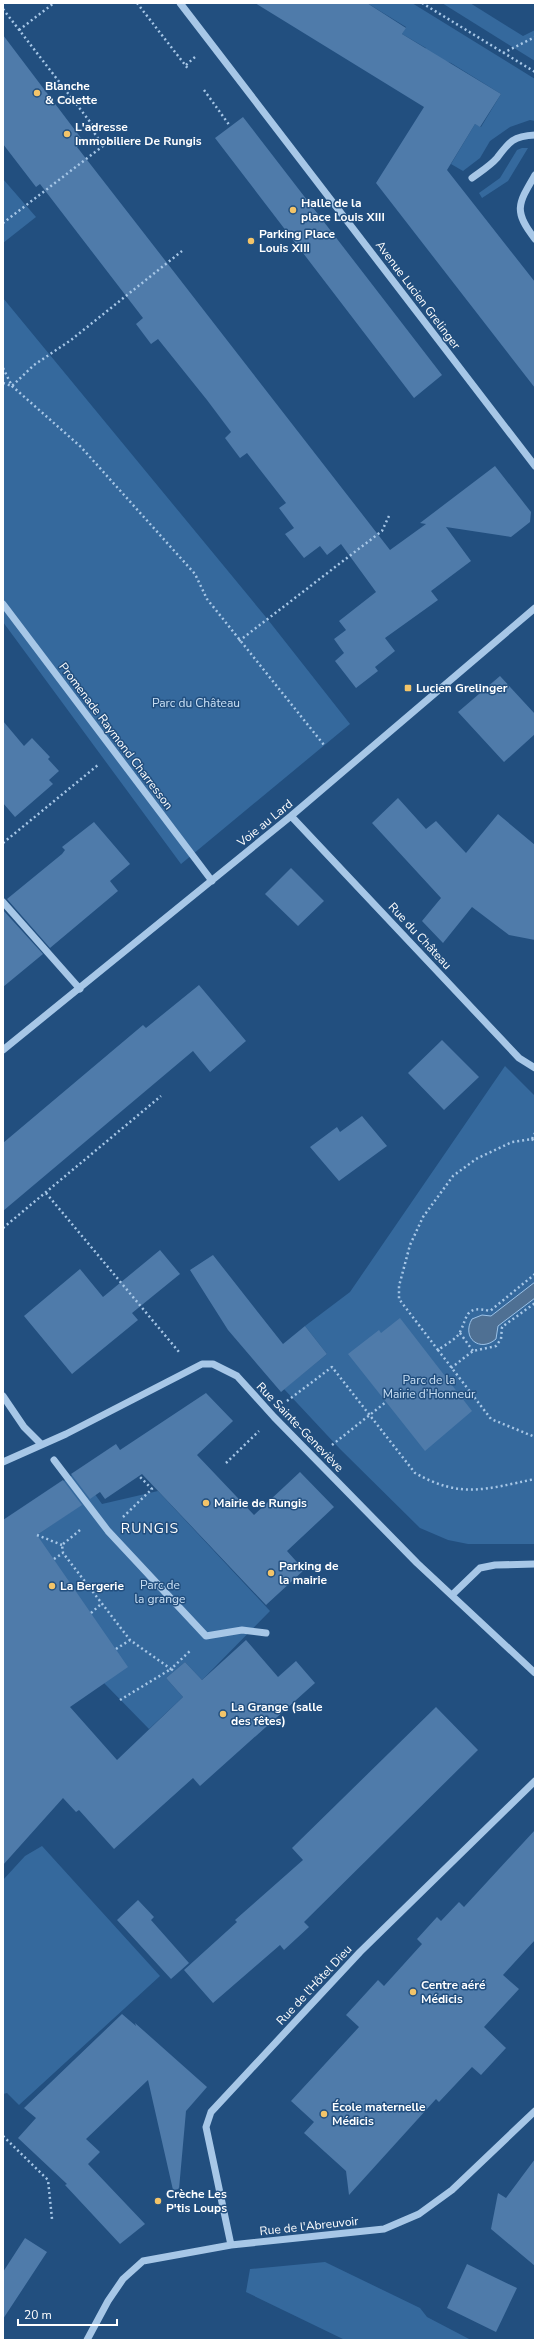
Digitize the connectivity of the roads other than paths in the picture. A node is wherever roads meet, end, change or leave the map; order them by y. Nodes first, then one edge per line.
1 (180, 3) edge
2 (535, 135) edge
3 (535, 175) edge
4 (472, 178) dead end
5 (535, 239) edge
6 (535, 466) edge
7 (3, 604) edge
8 (535, 608) edge
9 (291, 816) junction
10 (212, 881) junction
11 (3, 902) edge
12 (80, 989) junction
13 (3, 1050) edge
14 (535, 1068) edge
15 (3, 1396) edge
16 (41, 1444) junction
17 (54, 1460) dead end
18 (3, 1462) edge
19 (535, 1564) edge
20 (452, 1595) junction
21 (266, 1633) dead end
22 (535, 1673) edge
23 (535, 1781) edge
24 (535, 2111) edge
25 (231, 2245) junction
26 (87, 2340) edge

1 - 6 street, Avenue Lucien Grelinger
2 - 4 street
3 - 5 street
7 - 10 street, Promenade Raymond Charresson
8 - 9 street, Voie au Lard
9 - 10 street, Voie au Lard
9 - 14 street, Rue du Château
10 - 12 street, Voie au Lard
11 - 12 street
12 - 13 street, Voie au Lard
15 - 16 street
16 - 18 street, Rue Sainte-Geneviève
16 - 20 street, Rue Sainte-Geneviève
17 - 21 street
19 - 20 street
20 - 22 street, Rue Sainte-Geneviève
23 - 25 street, Rue de l'Hôtel Dieu
24 - 25 street, Rue de l'Abreuvoir
25 - 26 street, Rue de l'Abreuvoir

